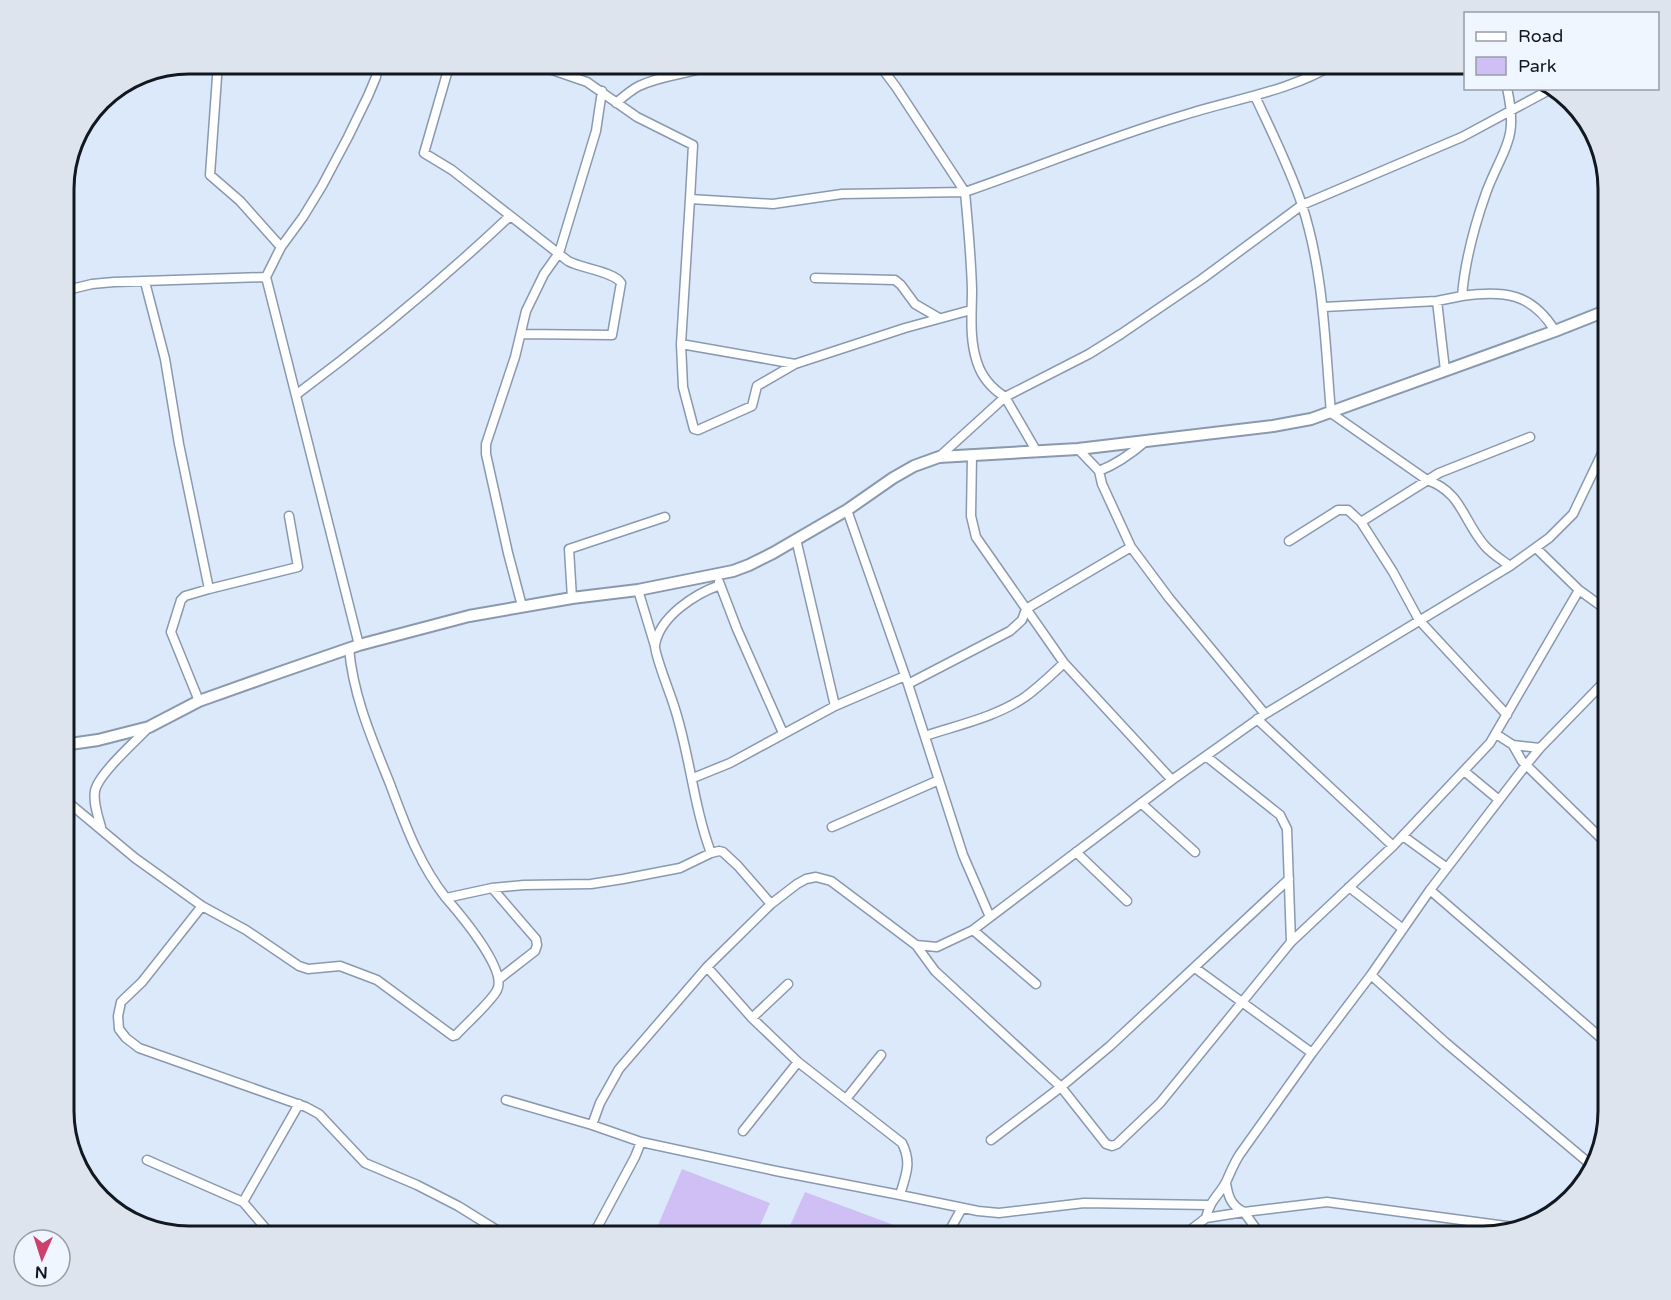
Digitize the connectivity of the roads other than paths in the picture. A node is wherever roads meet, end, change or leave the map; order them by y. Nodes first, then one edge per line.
1 (217, 74) edge
2 (376, 74) edge
3 (447, 74) edge
4 (564, 74) edge
5 (684, 74) edge
6 (886, 74) edge
7 (1315, 74) edge
8 (1507, 90) edge
9 (602, 91) junction
10 (1545, 92) edge
11 (1255, 96) junction
12 (616, 103) junction
13 (1512, 109) junction
14 (965, 192) junction
15 (690, 200) junction
16 (1302, 206) junction
17 (510, 216) junction
18 (281, 247) junction
19 (559, 253) junction
20 (266, 277) junction
21 (815, 278) dead end
22 (145, 282) junction
23 (74, 288) edge
24 (1462, 296) junction
25 (1437, 302) junction
26 (1324, 307) junction
27 (971, 310) junction
28 (1598, 314) edge
29 (939, 318) junction
30 (1555, 331) junction
31 (522, 334) junction
32 (681, 344) junction
33 (795, 364) junction
34 (1445, 370) junction
35 (297, 394) junction
36 (1005, 397) junction
37 (1331, 413) junction
38 (1530, 437) dead end
39 (1147, 441) junction
40 (1078, 449) junction
41 (1036, 452) junction
42 (972, 455) junction
43 (939, 457) junction
44 (1598, 462) edge
45 (1099, 471) junction
46 (1427, 480) junction
47 (847, 510) junction
48 (288, 516) dead end
49 (665, 517) dead end
50 (1361, 522) junction
51 (796, 539) junction
52 (1289, 541) dead end
53 (1131, 547) junction
54 (1536, 548) junction
55 (1510, 566) junction
56 (718, 580) junction
57 (209, 589) junction
58 (638, 590) junction
59 (1579, 590) junction
60 (572, 598) junction
61 (1598, 604) edge
62 (522, 606) junction
63 (1026, 609) junction
64 (1419, 620) junction
65 (354, 646) junction
66 (655, 646) junction
67 (1064, 663) junction
68 (907, 680) junction
69 (1598, 688) edge
70 (199, 701) junction
71 (835, 706) junction
72 (1507, 715) junction
73 (1261, 716) junction
74 (149, 727) junction
75 (783, 733) junction
76 (1496, 734) junction
77 (925, 736) junction
78 (74, 743) edge
79 (1513, 745) junction
80 (1540, 748) junction
81 (1207, 757) junction
82 (1526, 765) junction
83 (1464, 771) junction
84 (693, 778) junction
85 (939, 780) junction
86 (1172, 780) junction
87 (1500, 800) junction
88 (1141, 803) junction
89 (74, 807) edge
90 (832, 827) dead end
91 (101, 828) junction
92 (1598, 835) edge
93 (1403, 836) junction
94 (1393, 846) junction
95 (1076, 852) junction
96 (1195, 852) dead end
97 (711, 853) junction
98 (1447, 868) junction
99 (1289, 879) junction
100 (1349, 887) junction
101 (492, 888) junction
102 (1430, 890) junction
103 (446, 898) junction
104 (1127, 901) dead end
105 (771, 904) junction
106 (202, 906) junction
107 (990, 917) junction
108 (1403, 928) junction
109 (973, 930) junction
110 (1291, 942) junction
111 (916, 945) junction
112 (707, 967) junction
113 (1195, 968) junction
114 (1371, 975) junction
115 (499, 979) junction
116 (788, 984) dead end
117 (1036, 984) dead end
118 (1240, 1002) junction
119 (752, 1018) junction
120 (1598, 1035) edge
121 (1312, 1053) junction
122 (881, 1055) dead end
123 (798, 1062) junction
124 (1061, 1087) junction
125 (846, 1099) junction
126 (506, 1100) dead end
127 (299, 1104) junction
128 (592, 1125) junction
129 (743, 1131) dead end
130 (991, 1140) dead end
131 (641, 1142) junction
132 (147, 1160) dead end
133 (1586, 1161) edge
134 (1226, 1183) junction
135 (900, 1195) junction
136 (243, 1202) junction
137 (1209, 1205) junction
138 (962, 1208) junction
139 (1244, 1212) junction
140 (1206, 1218) junction
141 (1498, 1225) edge
142 (264, 1226) edge
143 (490, 1226) edge
144 (598, 1226) edge
145 (952, 1226) edge
146 (1196, 1226) edge
147 (1254, 1226) edge

1 - 18 street
2 - 18 street
3 - 17 street
4 - 9 street
5 - 12 street
6 - 14 street
7 - 11 street
8 - 13 street
9 - 12 street
9 - 19 street
10 - 13 street
11 - 14 street
11 - 16 street
12 - 15 street
13 - 16 street
13 - 24 street
14 - 15 street
14 - 27 street
15 - 32 street
16 - 26 street
16 - 36 street
17 - 19 street
17 - 35 street
18 - 20 street
19 - 31 street
19 - 31 street
20 - 22 street
20 - 35 street
21 - 29 street
22 - 23 street
22 - 57 street
24 - 25 street
24 - 30 street
25 - 26 street
25 - 34 street
26 - 37 street
27 - 29 street
27 - 36 street
28 - 30 street
29 - 33 street
30 - 34 street
31 - 62 street
32 - 33 street
32 - 33 street
34 - 37 street
35 - 65 street
36 - 41 street
36 - 43 street
37 - 39 street
37 - 46 street
38 - 46 street
39 - 40 street
39 - 45 street
40 - 41 street
40 - 45 street
41 - 42 street
42 - 43 street
42 - 63 street
43 - 47 street
44 - 54 street
45 - 53 street
46 - 50 street
46 - 55 street
47 - 51 street
47 - 68 street
48 - 57 street
49 - 60 street
50 - 52 street
50 - 64 street
51 - 56 street
51 - 71 street
53 - 63 street
53 - 73 street
54 - 55 street
54 - 59 street
55 - 64 street
56 - 58 street
56 - 66 street
56 - 75 street
57 - 70 street
58 - 60 street
58 - 66 street
59 - 61 street
59 - 72 street
60 - 62 street
62 - 65 street
63 - 67 street
63 - 68 street
64 - 72 street
64 - 73 street
65 - 70 street
65 - 103 street
66 - 84 street
67 - 77 street
67 - 86 street
68 - 71 street
68 - 77 street
69 - 80 street
70 - 74 street
71 - 75 street
72 - 76 street
73 - 81 street
73 - 94 street
74 - 78 street
74 - 91 street
75 - 84 street
76 - 79 street
76 - 83 street
77 - 85 street
79 - 80 street
79 - 82 street
80 - 82 street
81 - 86 street
81 - 99 street
82 - 87 street
82 - 92 street
83 - 87 street
83 - 93 street
84 - 97 street
85 - 90 street
85 - 107 street
86 - 88 street
87 - 98 street
88 - 95 street
88 - 96 street
89 - 91 street
91 - 106 street
93 - 94 street
93 - 98 street
94 - 100 street
95 - 104 street
95 - 107 street
97 - 101 street
97 - 105 street
98 - 102 street
99 - 110 street
99 - 113 street
100 - 108 street
100 - 110 street
101 - 103 street
101 - 115 street
102 - 108 street
102 - 120 street
103 - 115 street
105 - 111 street
105 - 112 street
106 - 115 street
106 - 127 street
107 - 109 street
108 - 114 street
109 - 111 street
109 - 117 street
110 - 118 street
111 - 124 street
112 - 119 street
112 - 128 street
113 - 118 street
113 - 124 street
114 - 121 street
114 - 133 street
116 - 119 street
118 - 121 street
118 - 124 street
119 - 123 street
121 - 134 street
122 - 125 street
123 - 125 street
123 - 129 street
124 - 130 street
125 - 135 street
126 - 128 street
127 - 136 street
127 - 143 street
128 - 131 street
131 - 135 street
131 - 144 street
132 - 136 street
134 - 137 street
134 - 139 street
135 - 138 street
136 - 142 street
137 - 138 street
137 - 140 street
138 - 145 street
139 - 140 street
139 - 141 street
139 - 147 street
140 - 146 street

